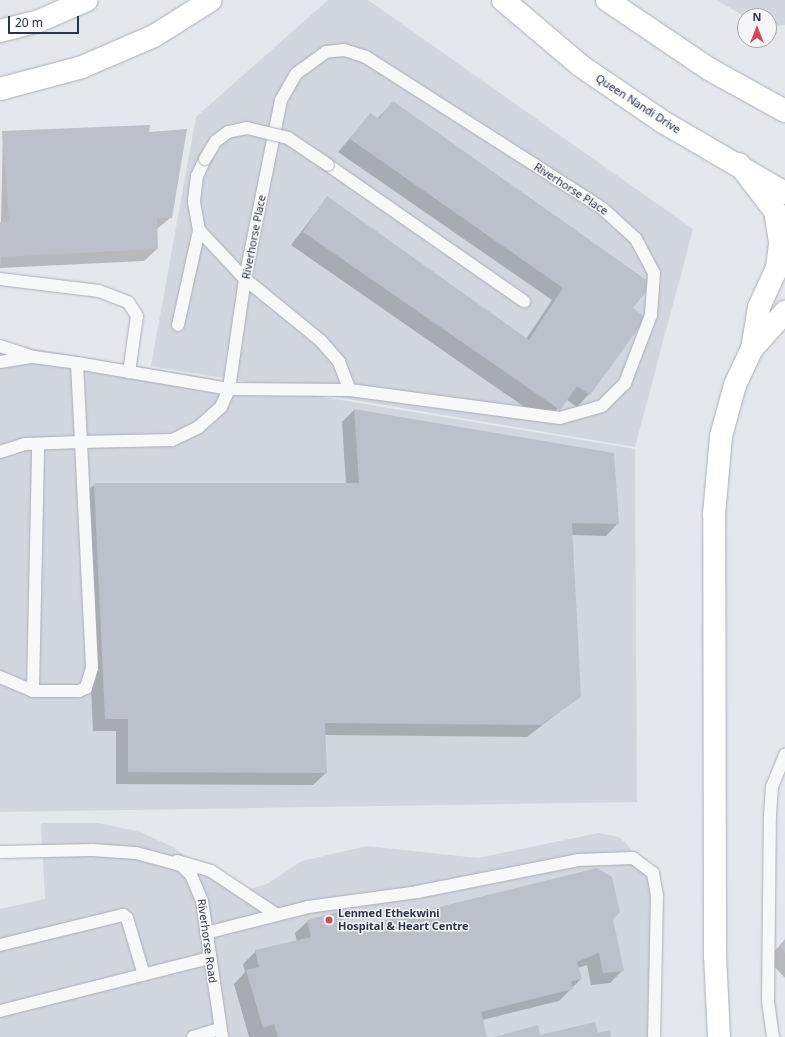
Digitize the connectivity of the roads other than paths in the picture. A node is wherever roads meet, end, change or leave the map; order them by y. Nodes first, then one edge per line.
1 (87, 0) edge
2 (211, 0) edge
3 (503, 0) edge
4 (607, 0) edge
5 (0, 31) edge
6 (0, 89) edge
7 (785, 111) edge
8 (739, 164) junction
9 (785, 192) edge
10 (199, 230) junction
11 (0, 279) edge
12 (245, 279) junction
13 (524, 301) dead end
14 (785, 312) edge
15 (178, 325) dead end
16 (0, 346) edge
17 (752, 349) junction
18 (34, 357) junction
19 (0, 362) edge
20 (77, 363) junction
21 (129, 372) junction
22 (228, 389) junction
23 (350, 390) junction
24 (81, 442) junction
25 (38, 444) junction
26 (0, 452) edge
27 (0, 677) edge
28 (33, 691) junction
29 (785, 754) edge
30 (0, 852) edge
31 (170, 860) junction
32 (277, 915) junction
33 (206, 933) junction
34 (0, 945) edge
35 (210, 958) junction
36 (144, 975) junction
37 (0, 1010) edge
38 (220, 1033) edge
39 (193, 1037) edge
40 (654, 1037) edge
41 (719, 1037) edge
42 (773, 1037) edge

1 - 5 main road
2 - 6 main road
3 - 8 main road, Queen Nandi Drive
4 - 7 main road
8 - 9 main road, Queen Nandi Drive
8 - 17 main road
10 - 12 lane
10 - 13 lane, bridge
10 - 15 lane
11 - 21 lane
12 - 22 lane, Riverhorse Place
12 - 23 lane
12 - 23 lane, Riverhorse Place
14 - 17 main road
16 - 18 lane, Riverhorse Place
17 - 41 main road
18 - 19 lane, Riverhorse Place
18 - 20 lane, Riverhorse Place
20 - 21 lane, Riverhorse Place
20 - 24 lane
21 - 22 lane, Riverhorse Place
22 - 23 lane, Riverhorse Place
22 - 24 lane
24 - 25 lane
24 - 28 lane
25 - 26 lane
25 - 28 lane
27 - 28 lane
29 - 42 lane
30 - 31 lane, Riverhorse Road
31 - 32 lane
31 - 33 lane, Riverhorse Road
32 - 33 lane
32 - 40 lane
33 - 35 lane, Riverhorse Road
34 - 36 lane
35 - 36 lane
35 - 38 lane, Riverhorse Road
36 - 37 lane
38 - 39 lane

